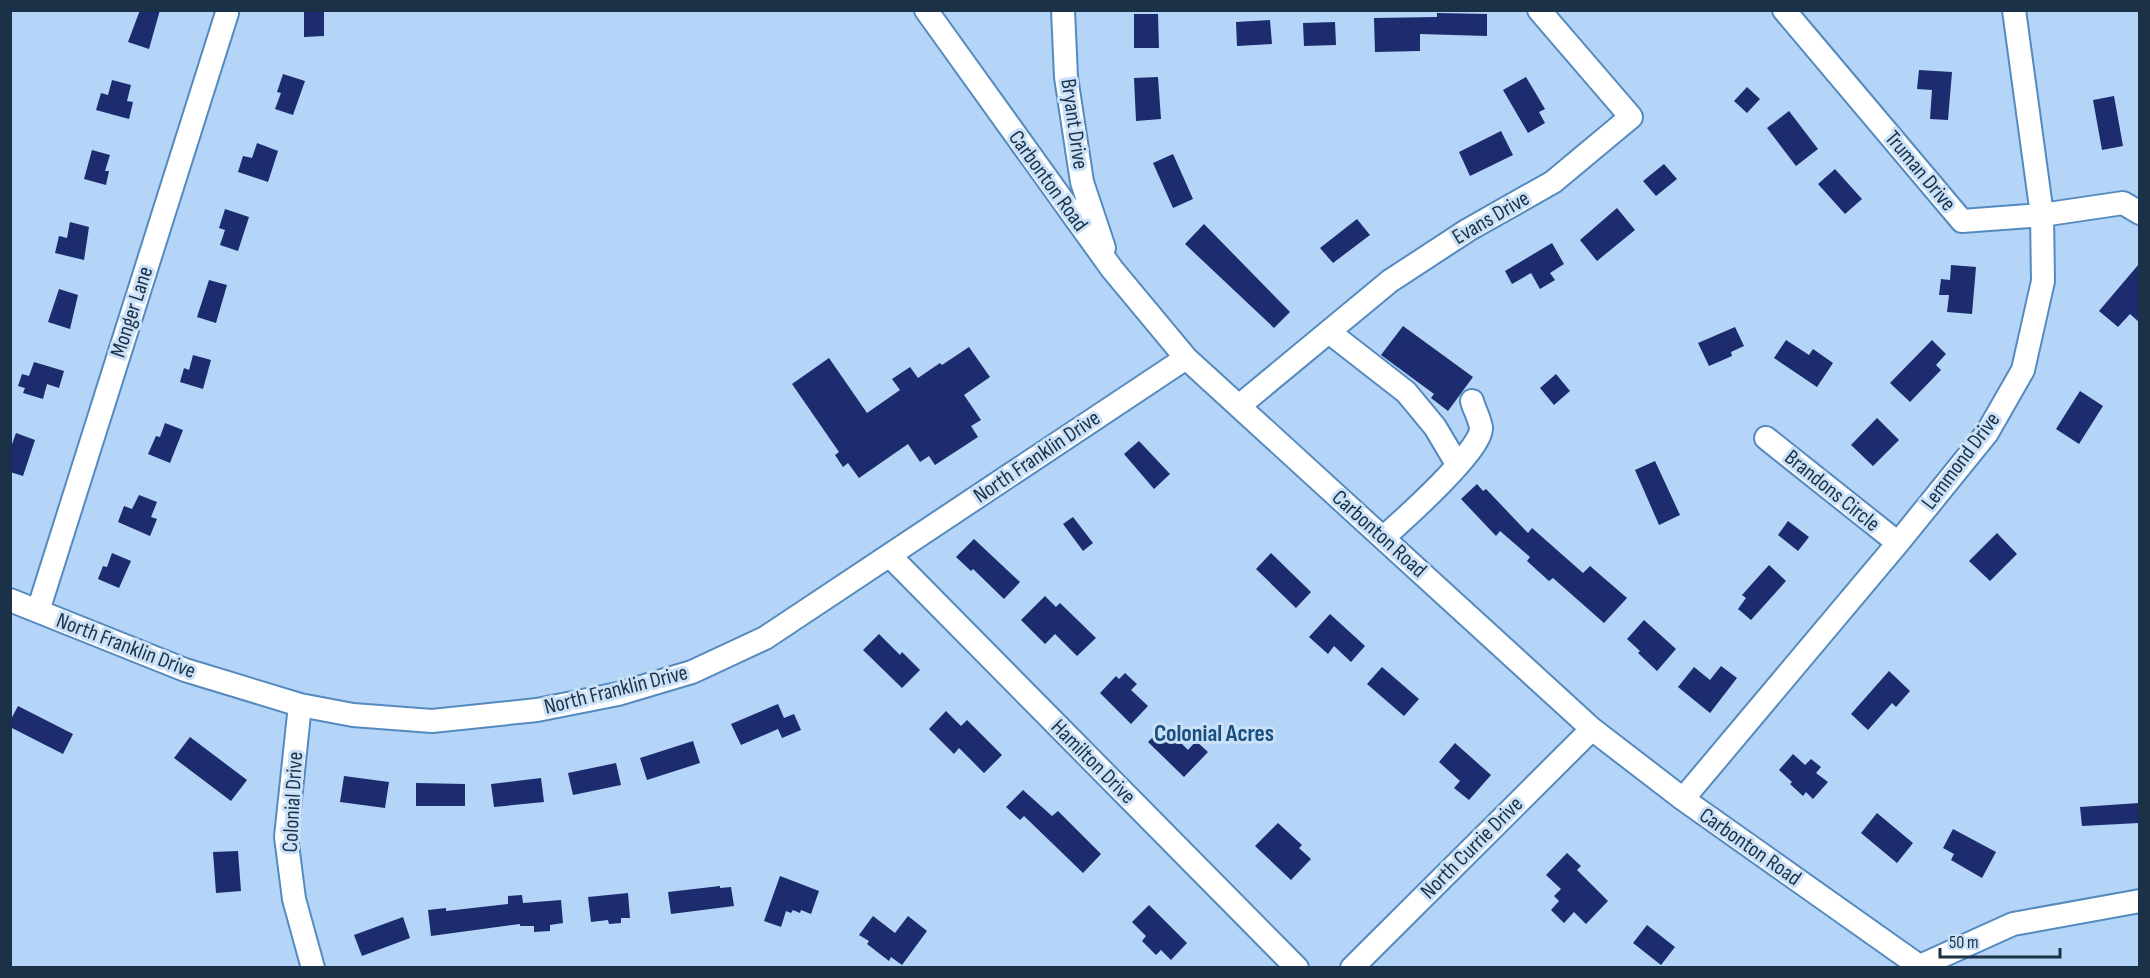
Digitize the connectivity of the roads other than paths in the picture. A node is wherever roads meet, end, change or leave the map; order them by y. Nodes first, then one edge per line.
1 (926, 10) edge
2 (1063, 10) edge
3 (1539, 10) edge
4 (1784, 10) edge
5 (2014, 10) edge
6 (227, 13) dead end
7 (2139, 213) edge
8 (2042, 215) junction
9 (1112, 269) junction
10 (1329, 332) junction
11 (1186, 358) junction
12 (1472, 401) dead end
13 (1239, 406) junction
14 (1766, 438) dead end
15 (1457, 464) junction
16 (1383, 538) junction
17 (1898, 543) junction
18 (890, 556) junction
19 (10, 600) edge
20 (38, 611) junction
21 (300, 705) junction
22 (1592, 729) junction
23 (1683, 799) junction
24 (2139, 901) edge
25 (1921, 967) edge
26 (313, 968) edge
27 (1296, 968) edge
28 (1352, 968) edge

1 - 9 street, Carbonton Road
2 - 9 street, Bryant Drive
3 - 10 street, Evans Drive
4 - 8 street, Truman Drive
5 - 8 street, Lemmond Drive
6 - 20 street, Monger Lane
7 - 8 street, Truman Drive
8 - 17 street, Lemmond Drive
9 - 11 street, Carbonton Road
10 - 13 street, Evans Drive
10 - 15 street
11 - 13 street, Carbonton Road
11 - 18 street, North Franklin Drive
12 - 15 street
13 - 16 street, Carbonton Road
14 - 17 street, Brandons Circle
15 - 16 street
16 - 22 street, Carbonton Road
17 - 23 street, Lemmond Drive
18 - 21 street, North Franklin Drive
18 - 27 street, Hamilton Drive
19 - 20 street, North Franklin Drive
20 - 21 street, North Franklin Drive
21 - 26 street, Colonial Drive
22 - 23 street, Carbonton Road
22 - 28 street, North Currie Drive
23 - 25 street, Carbonton Road
24 - 25 street

